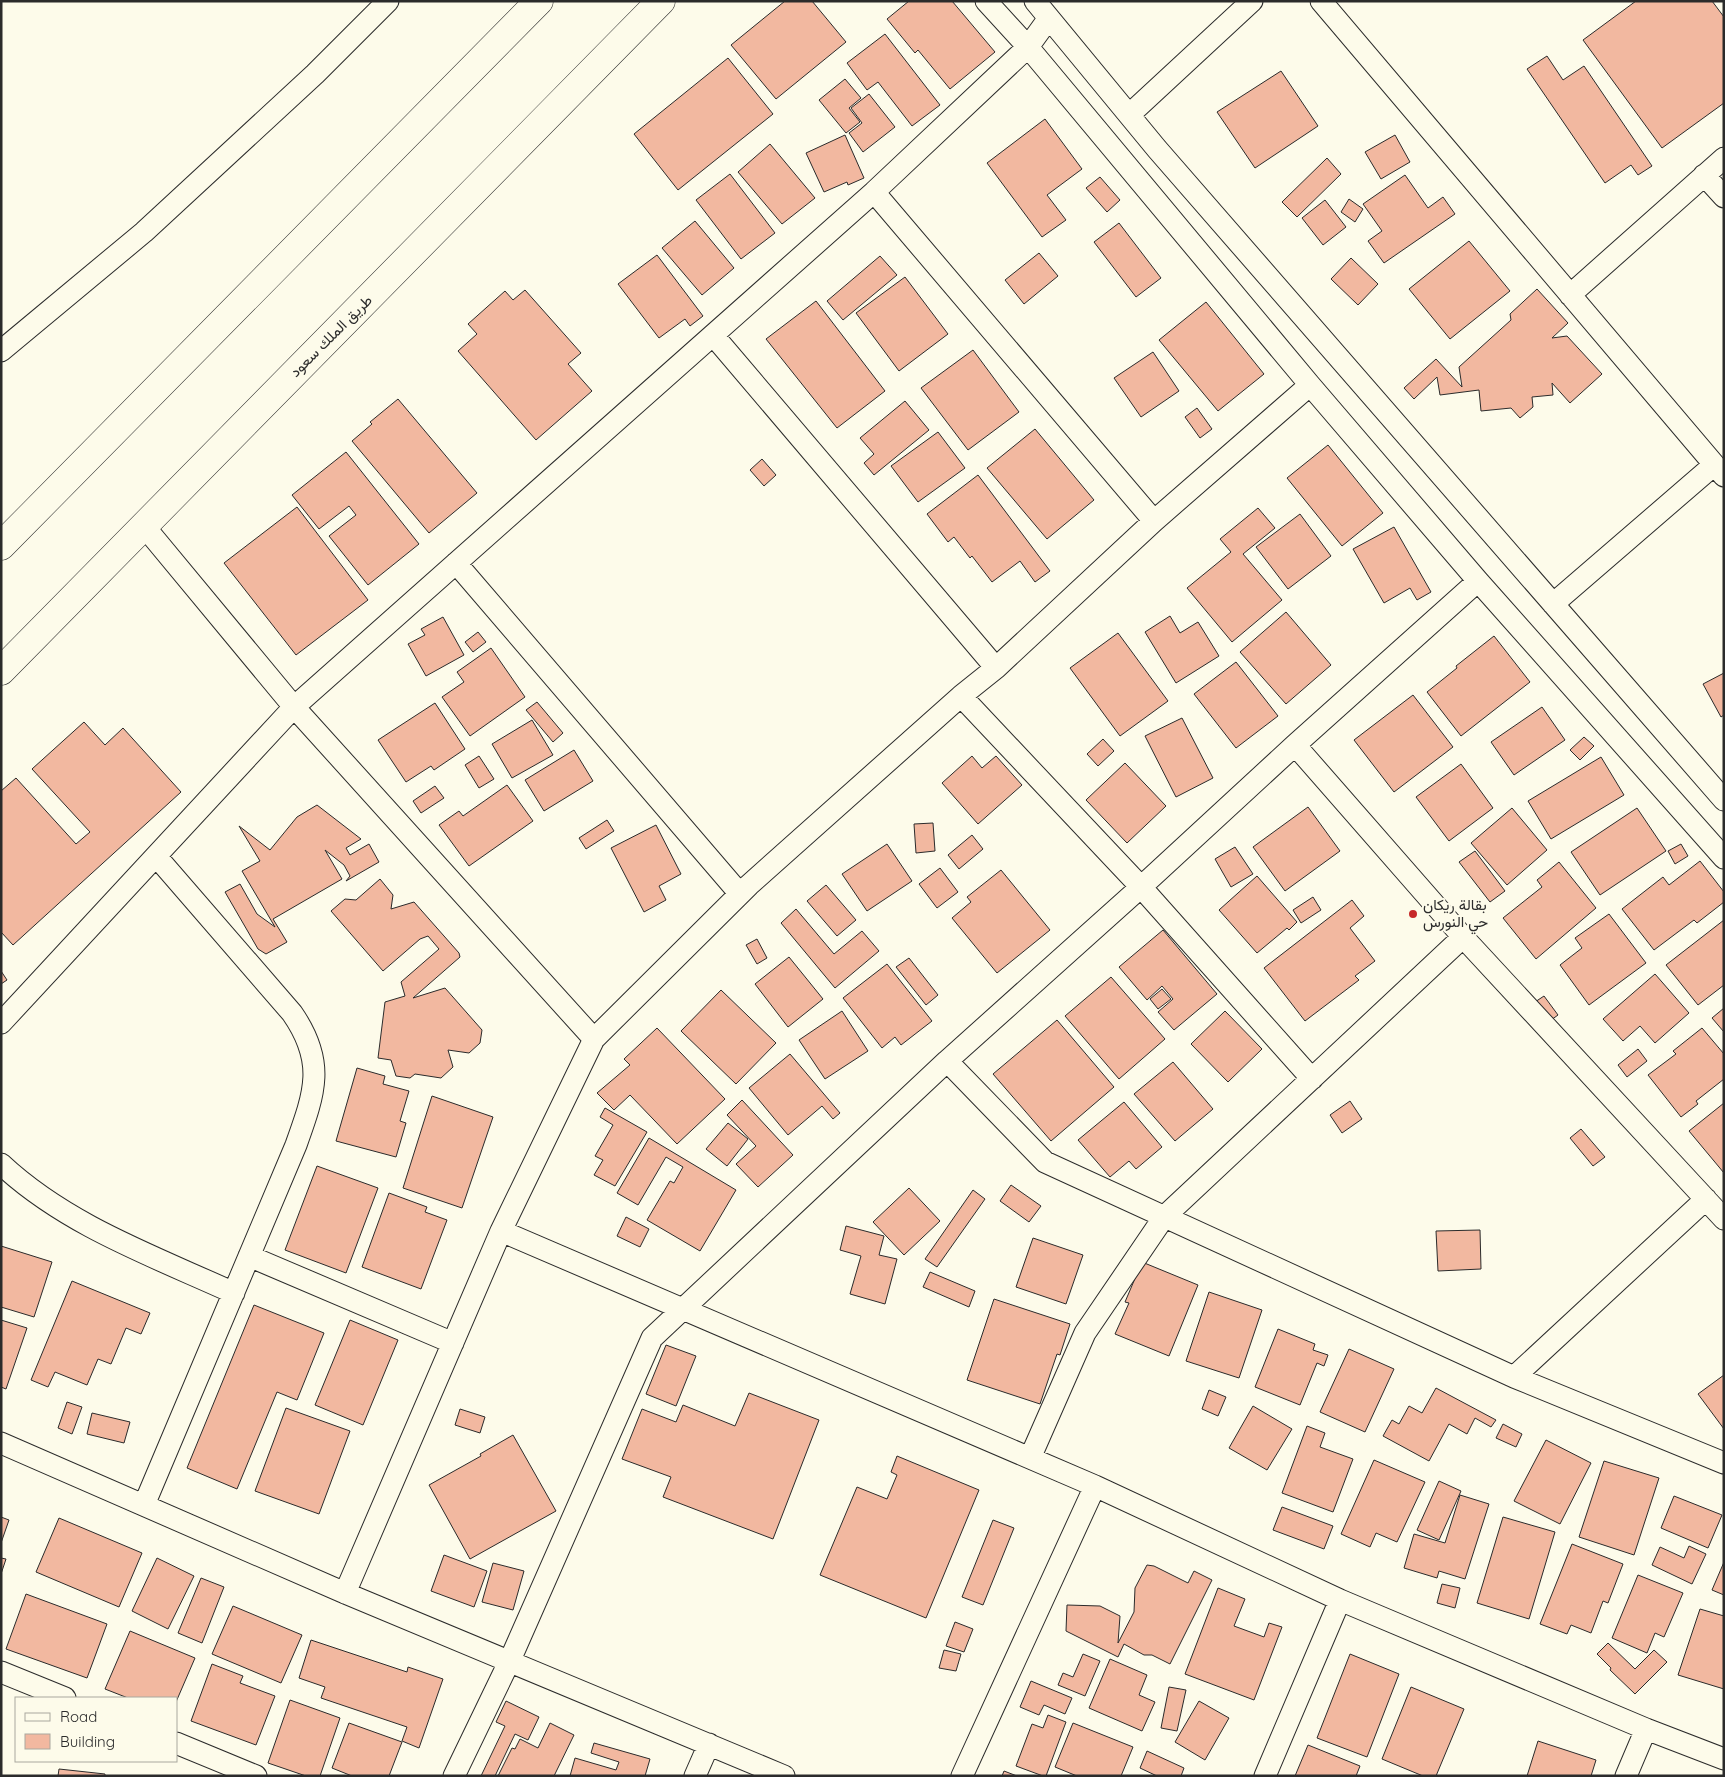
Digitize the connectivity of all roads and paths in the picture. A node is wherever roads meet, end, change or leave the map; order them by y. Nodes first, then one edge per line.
1 (388, 1) edge
2 (539, 1) edge
3 (661, 1) edge
4 (986, 1) edge
5 (1035, 1) edge
6 (1252, 1) edge
7 (1321, 1) edge
8 (1049, 18) junction
9 (1028, 47) junction
10 (1129, 114) junction
11 (1724, 158) edge
12 (1704, 175) junction
13 (874, 192) junction
14 (1724, 197) edge
15 (1570, 295) junction
16 (713, 335) junction
17 (1, 351) edge
18 (1310, 385) junction
19 (1719, 471) edge
20 (1154, 521) junction
21 (144, 526) junction
22 (1, 546) edge
23 (456, 563) junction
24 (1478, 581) junction
25 (1553, 604) junction
26 (996, 668) junction
27 (1, 671) edge
28 (961, 696) junction
29 (294, 706) junction
30 (1294, 744) junction
31 (1724, 800) edge
32 (156, 856) junction
33 (1724, 858) edge
34 (1141, 887) junction
35 (740, 894) junction
36 (1463, 937) junction
37 (1, 1023) edge
38 (594, 1039) junction
39 (947, 1061) junction
40 (1312, 1079) junction
41 (1, 1164) edge
42 (1706, 1199) junction
43 (1164, 1217) junction
44 (1724, 1219) edge
45 (501, 1231) junction
46 (250, 1256) junction
47 (234, 1293) junction
48 (681, 1309) junction
49 (453, 1343) junction
50 (1514, 1377) junction
51 (1, 1443) edge
52 (1030, 1458) junction
53 (1724, 1463) edge
54 (1095, 1486) junction
55 (144, 1505) junction
56 (345, 1593) junction
57 (1340, 1600) junction
58 (510, 1660) junction
59 (1, 1672) edge
60 (63, 1697) edge
61 (1646, 1729) junction
62 (178, 1744) edge
63 (709, 1744) junction
64 (1724, 1759) edge
65 (256, 1776) edge
66 (454, 1776) edge
67 (695, 1776) edge
68 (784, 1776) edge
69 (962, 1776) edge
70 (1264, 1776) edge
71 (1626, 1776) edge

1 - 17 street
2 - 22 main road
3 - 21 main road, طريق الملك سعود
4 - 9 street
5 - 8 street
6 - 10 street
7 - 15 street
8 - 9 street
8 - 10 street
9 - 13 street
9 - 18 street
10 - 25 street
11 - 12 street
12 - 14 street
12 - 15 street
13 - 16 street
13 - 20 street
15 - 19 street
16 - 23 street
16 - 26 street
18 - 20 street
18 - 24 street
19 - 25 street
20 - 26 street
21 - 27 main road, طريق الملك سعود
21 - 29 street
23 - 29 street
23 - 35 street
24 - 30 street
24 - 33 street
25 - 31 street
26 - 28 street
28 - 34 street
28 - 35 street
29 - 32 street
29 - 38 street
30 - 34 street
30 - 36 street
32 - 37 street
32 - 46 street
34 - 39 street
34 - 40 street
35 - 38 street
36 - 40 street
36 - 42 street
38 - 45 street
39 - 43 street
39 - 48 street
40 - 43 street
41 - 47 street
42 - 44 street
42 - 50 street
43 - 50 street
43 - 52 street
45 - 48 street
45 - 49 street
46 - 47 street
46 - 49 street
47 - 55 street
48 - 52 street
48 - 58 street
49 - 56 street
50 - 53 street
51 - 55 street
52 - 54 street
54 - 57 street
54 - 69 street
55 - 56 street
56 - 58 street
57 - 61 street
57 - 70 street
58 - 63 street
58 - 66 street
59 - 60 street
61 - 64 street
61 - 71 street
62 - 65 street
63 - 67 street
63 - 68 street

